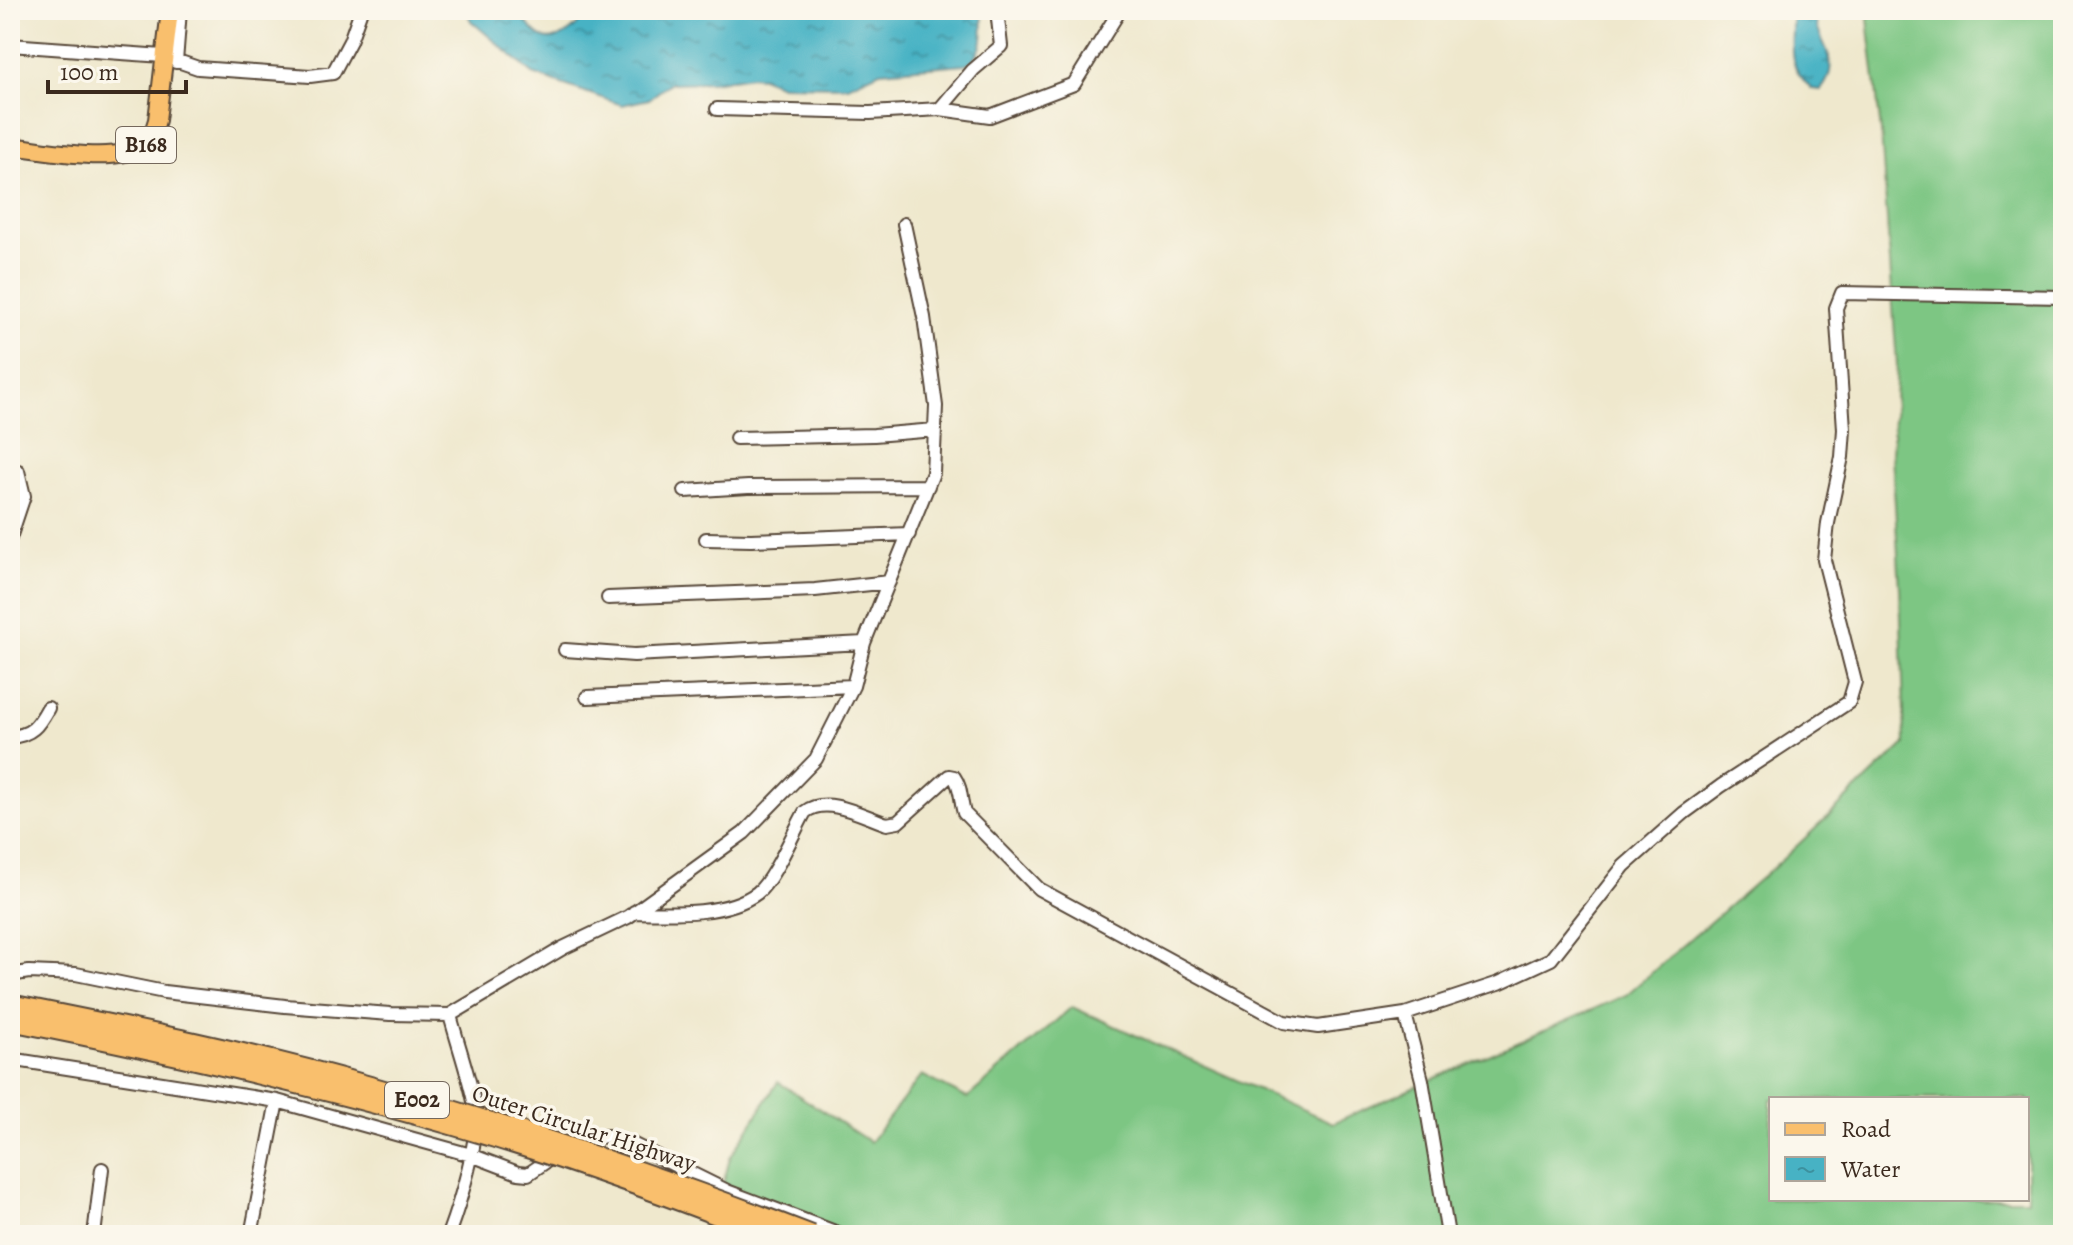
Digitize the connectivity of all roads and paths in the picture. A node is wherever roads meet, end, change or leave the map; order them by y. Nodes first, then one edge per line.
1 (170, 10) edge
2 (180, 10) edge
3 (361, 10) edge
4 (997, 10) edge
5 (1120, 10) edge
6 (10, 45) edge
7 (170, 59) junction
8 (717, 109) dead end
9 (940, 109) junction
10 (10, 146) edge
11 (904, 224) dead end
12 (2063, 297) edge
13 (935, 430) junction
14 (736, 438) dead end
15 (10, 470) edge
16 (928, 486) junction
17 (685, 491) dead end
18 (909, 534) junction
19 (10, 538) edge
20 (706, 539) dead end
21 (889, 582) junction
22 (608, 598) dead end
23 (864, 643) junction
24 (565, 650) dead end
25 (853, 686) junction
26 (587, 697) dead end
27 (48, 708) dead end
28 (10, 737) edge
29 (634, 912) junction
30 (10, 975) edge
31 (10, 1004) edge
32 (1405, 1014) junction
33 (450, 1015) junction
34 (10, 1021) edge
35 (10, 1059) edge
36 (277, 1101) junction
37 (471, 1155) junction
38 (102, 1169) dead end
39 (94, 1235) edge
40 (251, 1235) edge
41 (448, 1235) edge
42 (768, 1235) edge
43 (812, 1235) edge
44 (843, 1235) edge
45 (1448, 1235) edge

1 - 7 main road, B168
2 - 7 street
3 - 7 street
4 - 9 street
5 - 9 street
6 - 7 street
7 - 10 main road, B168
8 - 9 street
11 - 13 street
12 - 32 street
13 - 14 street
13 - 16 street
15 - 19 street
16 - 17 street
16 - 18 street
18 - 20 street
18 - 21 street
21 - 22 street
21 - 23 street
23 - 24 street
23 - 25 street
25 - 26 street
25 - 29 street
27 - 28 street
29 - 32 street
29 - 33 street
30 - 33 street
31 - 43 highway, Outer Circular Highway / E002, bridge
32 - 45 street
33 - 37 street
34 - 42 highway, Outer Circular Highway / E002, bridge
35 - 36 street
36 - 37 street
36 - 40 street
37 - 41 street
37 - 44 street
38 - 39 street

